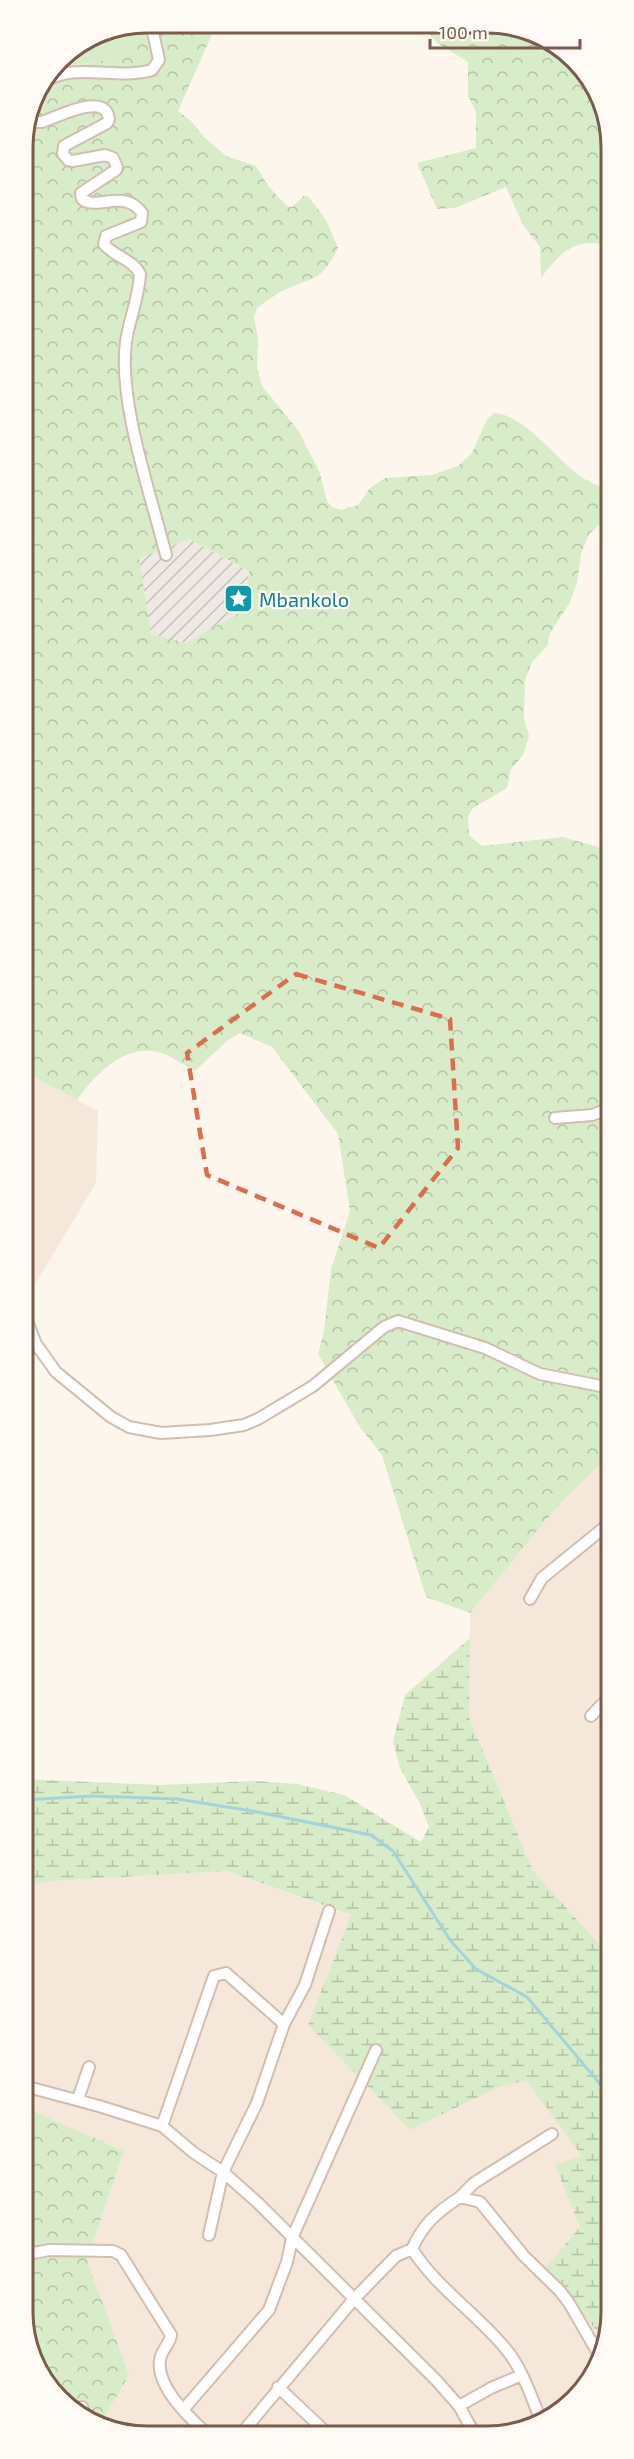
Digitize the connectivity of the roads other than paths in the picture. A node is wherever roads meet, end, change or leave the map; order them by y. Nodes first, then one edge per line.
1 (153, 33) edge
2 (55, 78) edge
3 (36, 122) edge
4 (166, 555) dead end
5 (601, 1112) edge
6 (555, 1118) dead end
7 (33, 1336) edge
8 (601, 1386) edge
9 (601, 1530) edge
10 (530, 1599) dead end
11 (601, 1706) edge
12 (591, 1716) dead end
13 (329, 1911) dead end
14 (284, 2024) junction
15 (376, 2050) dead end
16 (89, 2067) dead end
17 (33, 2088) edge
18 (78, 2099) junction
19 (162, 2126) junction
20 (552, 2134) dead end
21 (223, 2172) junction
22 (460, 2197) junction
23 (209, 2235) dead end
24 (292, 2238) junction
25 (412, 2250) junction
26 (33, 2253) edge
27 (354, 2299) junction
28 (595, 2348) edge
29 (522, 2375) junction
30 (278, 2387) junction
31 (459, 2406) junction
32 (183, 2410) junction
33 (538, 2414) edge
34 (199, 2426) edge
35 (247, 2426) edge
36 (319, 2426) edge
37 (470, 2426) edge

1 - 2 street
3 - 4 street
5 - 6 street
7 - 8 street
9 - 10 street
11 - 12 street
13 - 14 street
14 - 19 street
14 - 21 street
15 - 24 street
16 - 18 street
17 - 18 street
18 - 19 street
19 - 21 street
20 - 22 street
21 - 23 street
21 - 24 street
22 - 25 street
22 - 28 street
24 - 27 street
24 - 32 street
25 - 27 street
25 - 29 street
26 - 32 street
27 - 30 street
27 - 31 street
29 - 31 street
29 - 33 street
30 - 35 street
30 - 36 street
31 - 37 street
32 - 34 street

